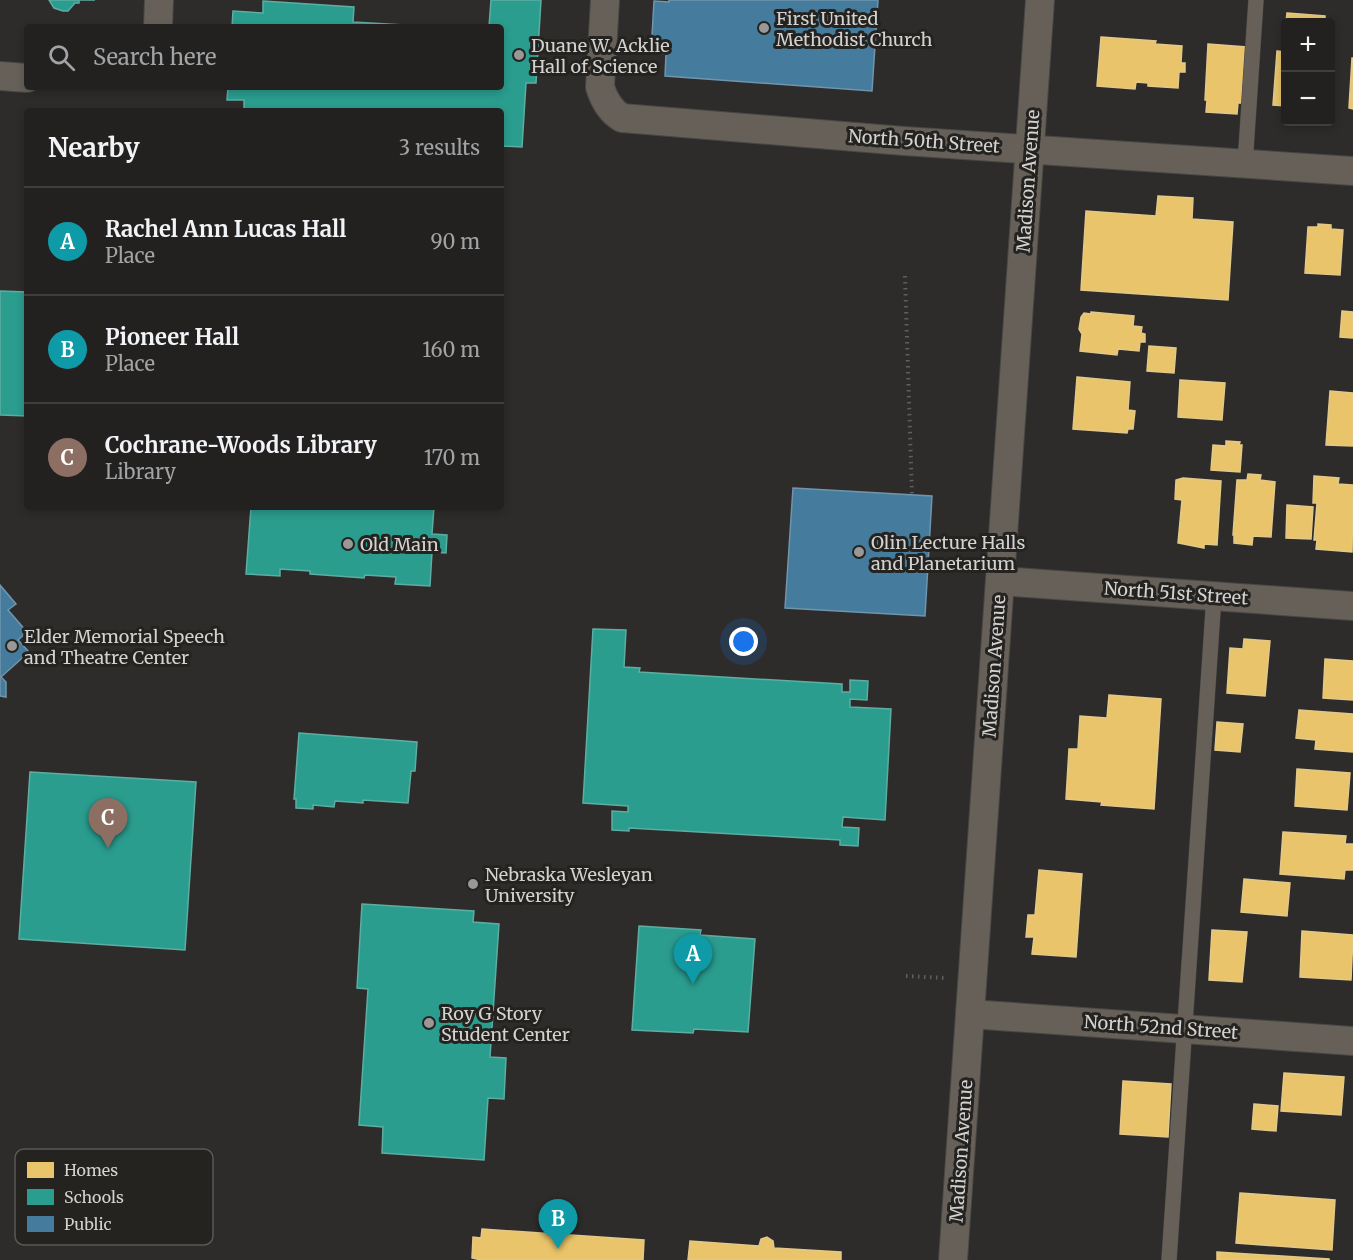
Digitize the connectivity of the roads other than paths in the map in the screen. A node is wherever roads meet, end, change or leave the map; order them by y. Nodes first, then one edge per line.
1 (159, 0) edge
2 (605, 0) edge
3 (1040, 0) edge
4 (1256, 0) edge
5 (158, 24) edge
6 (0, 76) edge
7 (24, 78) edge
8 (1030, 149) junction
9 (1245, 164) junction
10 (1353, 171) edge
11 (1000, 581) junction
12 (1214, 596) junction
13 (1353, 606) edge
14 (970, 1014) junction
15 (1185, 1029) junction
16 (1353, 1041) edge
17 (953, 1260) edge
18 (1169, 1260) edge

1 - 5 street
2 - 8 street, North 50th Street
3 - 8 street, Madison Avenue
4 - 9 lane
6 - 7 street
8 - 9 street, North 50th Street
8 - 11 street, Madison Avenue
9 - 10 street, North 50th Street
11 - 12 street, North 51st Street
11 - 14 street, Madison Avenue
12 - 13 street, North 51st Street
12 - 15 lane
14 - 15 street, North 52nd Street
14 - 17 street, Madison Avenue
15 - 16 street, North 52nd Street
15 - 18 lane

